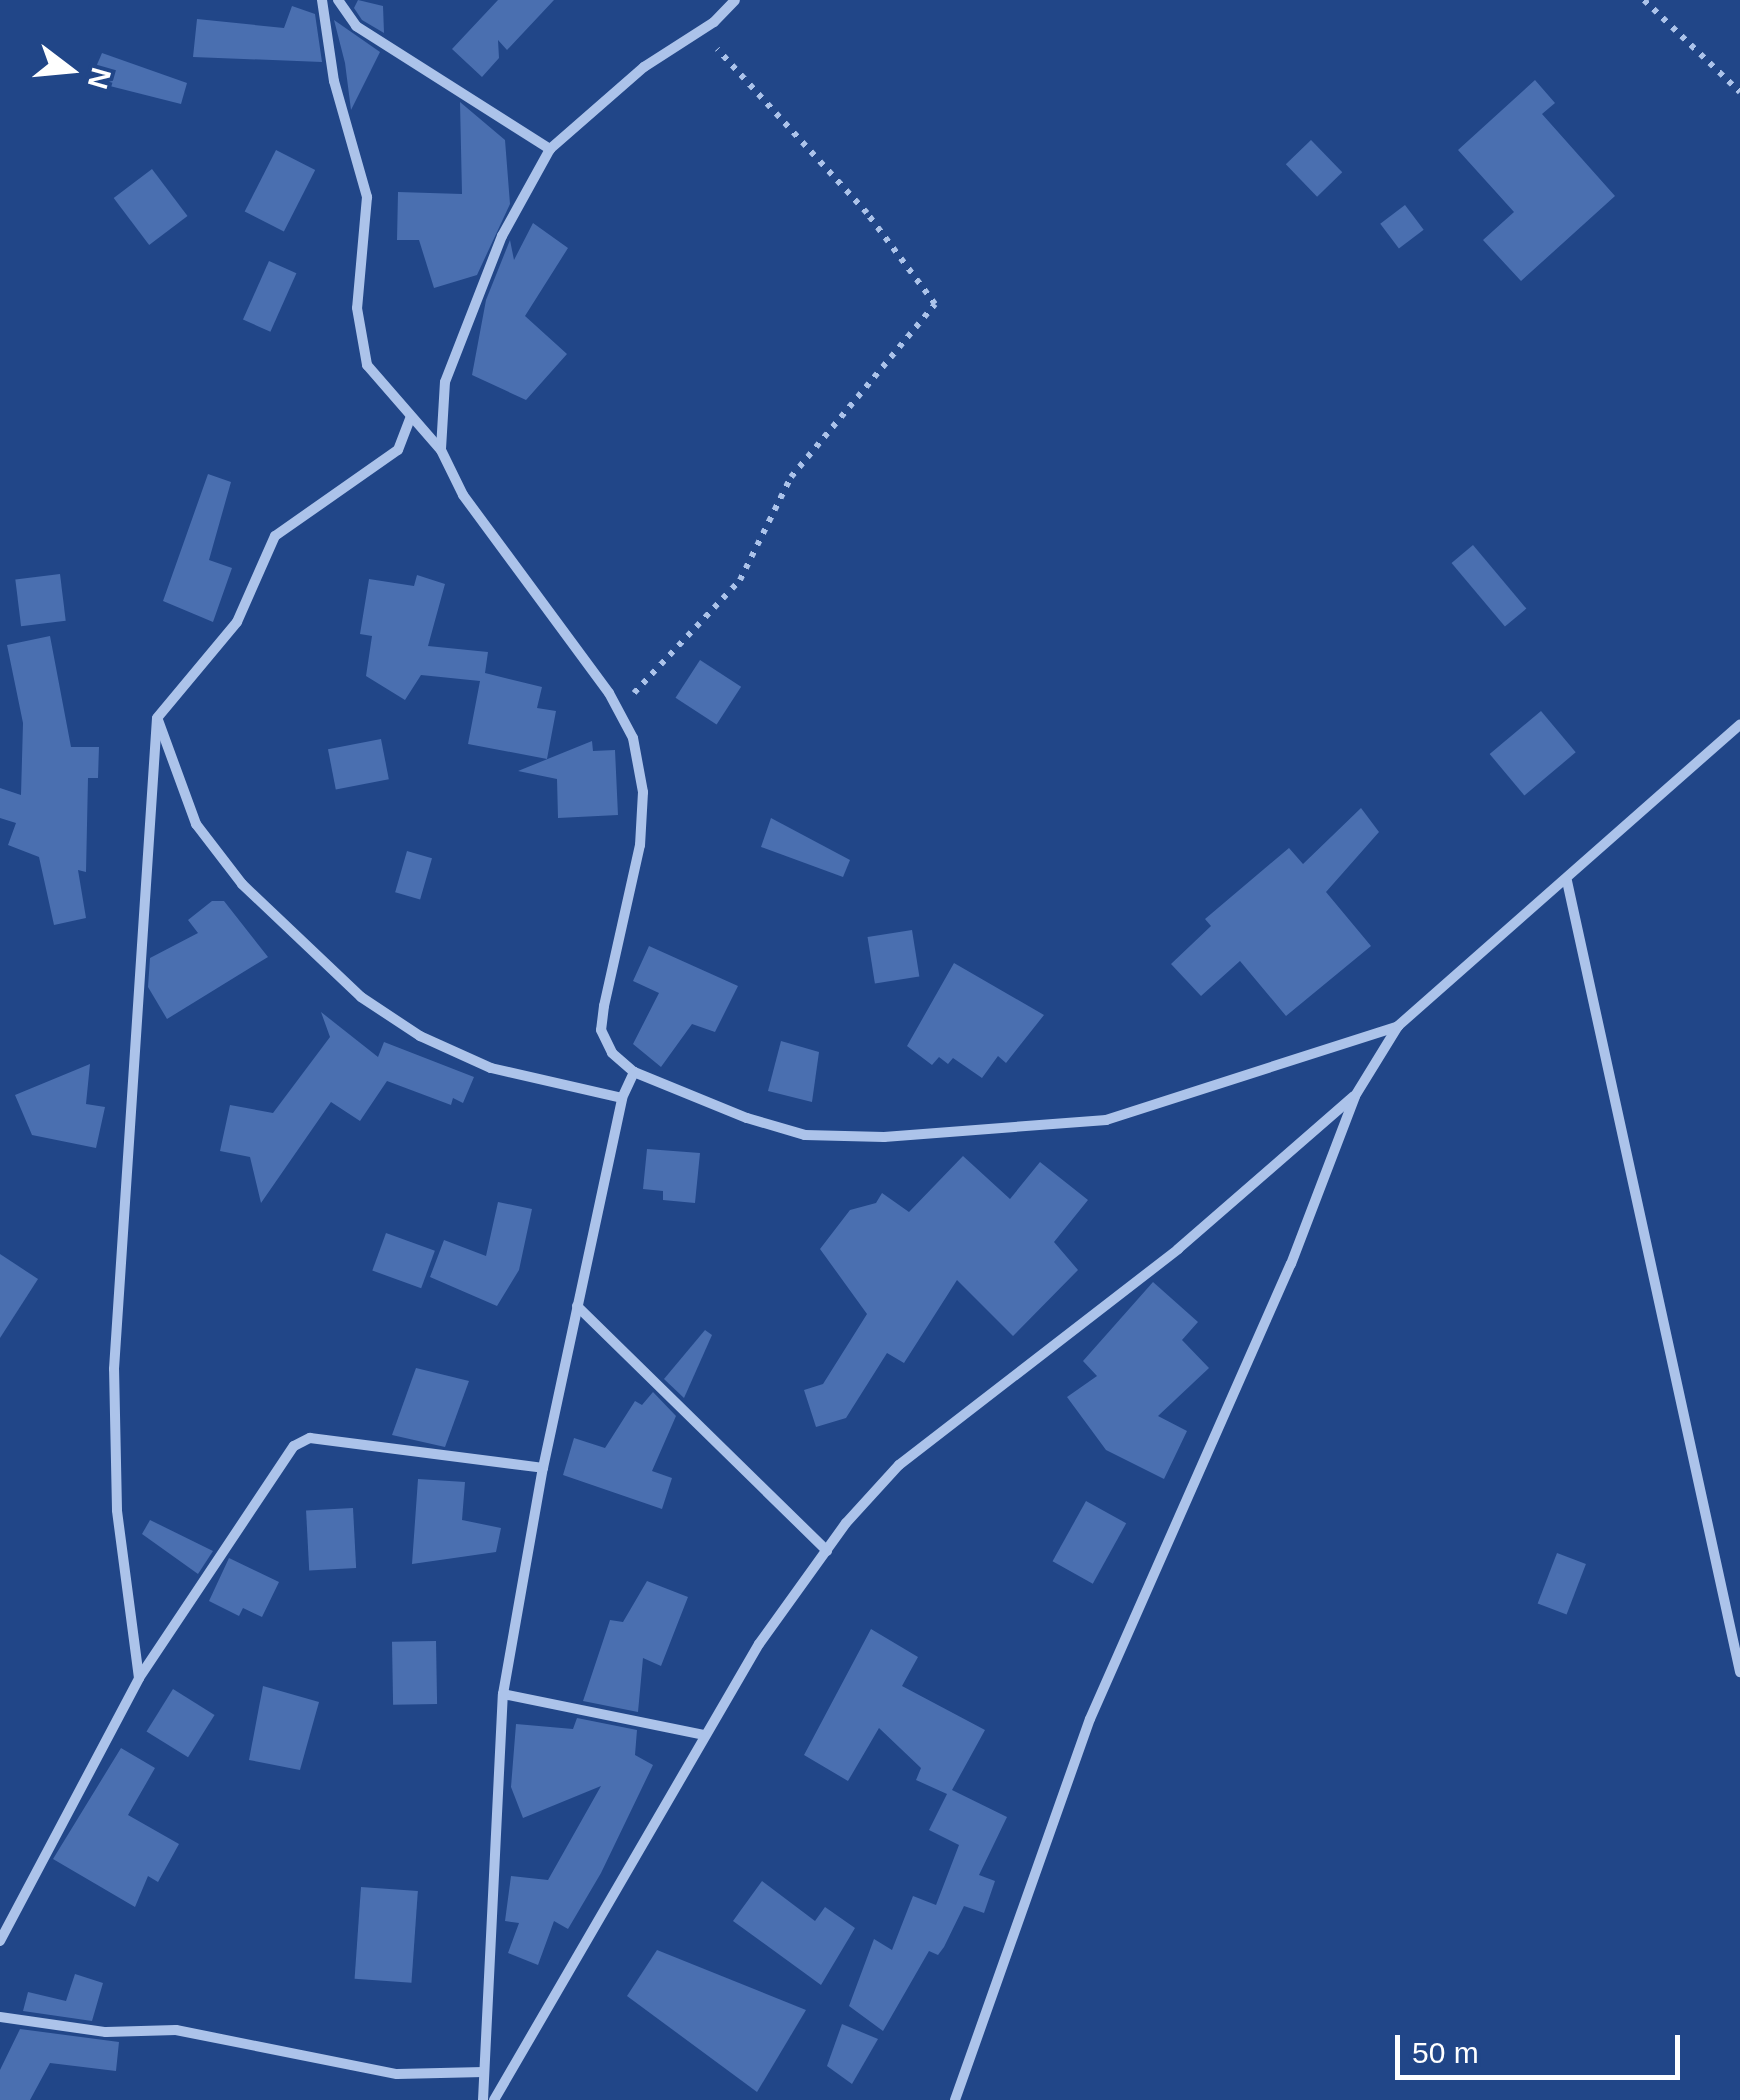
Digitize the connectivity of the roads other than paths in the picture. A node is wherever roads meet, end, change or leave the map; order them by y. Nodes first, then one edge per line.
1 (322, 0) edge
2 (338, 0) edge
3 (735, 0) edge
4 (550, 149) junction
5 (410, 418) junction
6 (441, 450) junction
7 (157, 718) junction
8 (1740, 726) edge
9 (1567, 881) junction
10 (1398, 1026) junction
11 (634, 1072) junction
12 (1355, 1096) junction
13 (622, 1098) junction
14 (577, 1306) junction
15 (543, 1468) junction
16 (827, 1551) junction
17 (1740, 1672) edge
18 (139, 1678) junction
19 (503, 1694) junction
20 (705, 1735) junction
21 (0, 1940) edge
22 (0, 2017) edge
23 (484, 2072) junction
24 (483, 2100) edge
25 (494, 2100) edge
26 (955, 2100) edge

1 - 5 street
2 - 4 street
3 - 4 street
4 - 6 street
5 - 6 street
5 - 7 street
6 - 11 street
7 - 13 street
7 - 18 street
8 - 9 street
9 - 10 street
9 - 17 street
10 - 11 street
10 - 12 street
11 - 13 street
12 - 16 street
12 - 26 street
13 - 14 street
14 - 15 street
14 - 16 street
15 - 18 street
15 - 19 street
16 - 20 street
18 - 21 street
19 - 20 street
19 - 23 street
20 - 25 street
22 - 23 street
23 - 24 street

